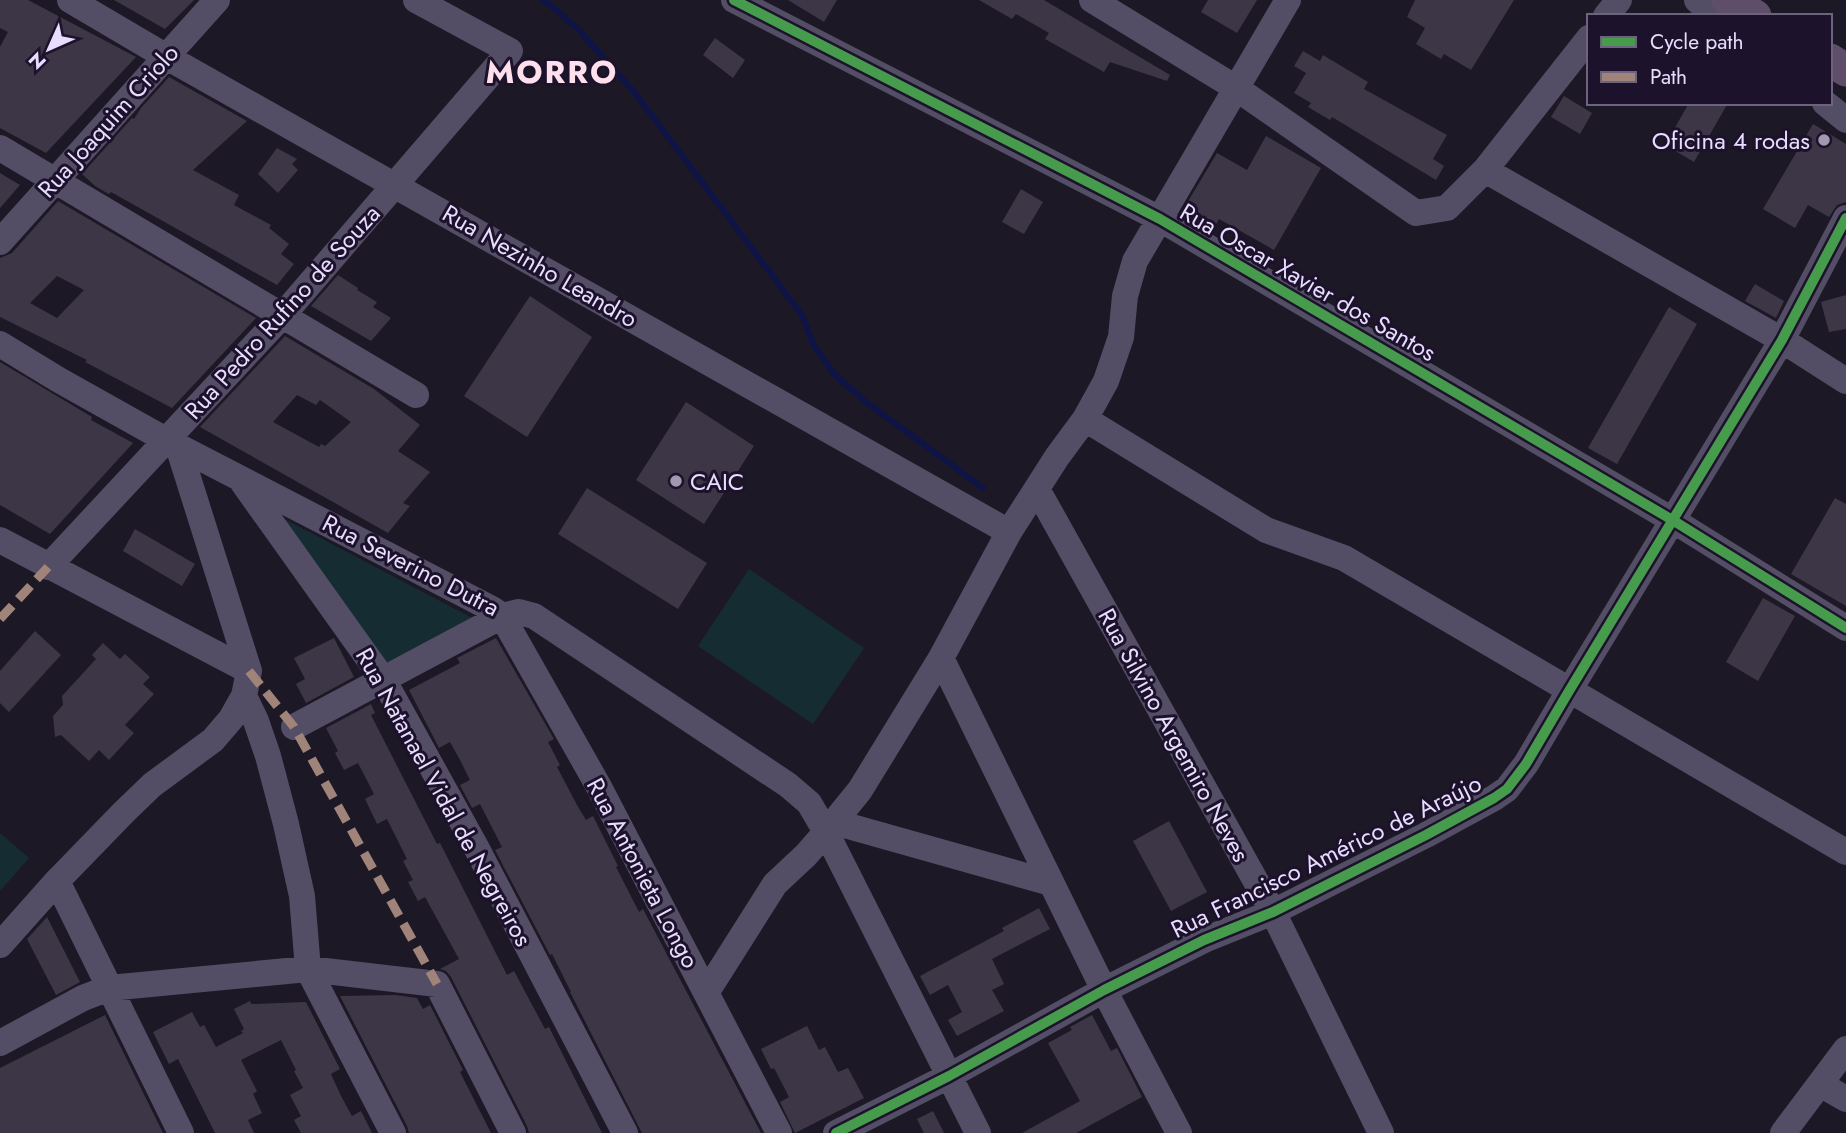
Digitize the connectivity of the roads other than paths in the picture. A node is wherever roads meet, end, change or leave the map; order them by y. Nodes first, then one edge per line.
1 (70, 0) edge
2 (216, 0) edge
3 (416, 0) edge
4 (734, 0) edge
5 (1092, 0) edge
6 (1288, 0) edge
7 (1619, 0) edge
8 (1697, 0) edge
9 (1736, 8) edge
10 (1608, 14) edge
11 (1587, 41) edge
12 (165, 56) junction
13 (1236, 88) junction
14 (1827, 105) edge
15 (1846, 120) edge
16 (0, 148) edge
17 (1485, 170) junction
18 (56, 180) junction
19 (396, 185) junction
20 (1846, 218) edge
21 (1160, 219) junction
22 (0, 242) edge
23 (282, 316) junction
24 (1782, 340) junction
25 (0, 344) edge
26 (1846, 381) edge
27 (416, 395) dead end
28 (1085, 419) junction
29 (172, 443) junction
30 (238, 475) junction
31 (1037, 489) junction
32 (1674, 521) junction
33 (1009, 532) junction
34 (0, 540) edge
35 (48, 566) junction
36 (502, 615) junction
37 (1846, 628) edge
38 (941, 658) junction
39 (383, 679) junction
40 (247, 683) junction
41 (1569, 691) junction
42 (294, 727) dead end
43 (830, 827) junction
44 (1846, 852) edge
45 (57, 881) junction
46 (1051, 883) junction
47 (1273, 912) junction
48 (0, 945) edge
49 (309, 969) junction
50 (109, 988) junction
51 (1104, 990) junction
52 (706, 993) junction
53 (0, 1043) edge
54 (1846, 1049) edge
55 (949, 1076) junction
56 (1820, 1084) junction
57 (1846, 1099) edge
58 (181, 1133) edge
59 (393, 1133) edge
60 (513, 1133) edge
61 (625, 1133) edge
62 (779, 1133) edge
63 (836, 1133) edge
64 (978, 1133) edge
65 (1179, 1133) edge
66 (1381, 1133) edge
67 (1783, 1133) edge

1 - 12 street, Rua Nezinho Leandro
2 - 12 street, Rua Joaquim Criolo
3 - 19 street, Rua Pedro Rufino de Souza
4 - 21 street, Rua Oscar Xavier dos Santos
5 - 13 street
6 - 13 street
7 - 10 street
8 - 9 street
11 - 17 street
12 - 18 street, Rua Joaquim Criolo
12 - 19 street, Rua Nezinho Leandro
13 - 17 street
13 - 21 street
14 - 15 street
16 - 18 street
17 - 24 street
18 - 22 street, Rua Joaquim Criolo
18 - 23 street
19 - 23 street, Rua Pedro Rufino de Souza
19 - 33 street, Rua Nezinho Leandro
20 - 24 street, Rua Francisco Américo de Araújo
21 - 28 street
21 - 32 street, Rua Oscar Xavier dos Santos
23 - 27 street
23 - 29 street, Rua Pedro Rufino de Souza
24 - 26 street
24 - 32 street, Rua Francisco Américo de Araújo
25 - 29 street, Rua Severino Dutra
28 - 31 street
28 - 41 street
29 - 30 street, Rua Severino Dutra
29 - 35 street, Rua Pedro Rufino de Souza
29 - 40 street
30 - 36 street, Rua Severino Dutra
30 - 39 street, Rua Natanael Vidal de Negreiros
31 - 33 street
31 - 47 street, Rua Silvino Argemiro Neves
32 - 37 street, Rua Oscar Xavier dos Santos
32 - 41 street, Rua Francisco Américo de Araújo
33 - 38 street
34 - 35 street
35 - 40 street
36 - 39 street
36 - 43 street, Rua Severino Dutra
36 - 52 street, Rua Antonieta Longo
38 - 43 street
38 - 46 street
39 - 42 street
39 - 61 street, Rua Natanael Vidal de Negreiros
40 - 45 street
40 - 49 street
41 - 44 street
41 - 47 street, Rua Francisco Américo de Araújo
43 - 46 street
43 - 52 street
43 - 55 street, Rua Severino Dutra
45 - 48 street
45 - 50 street
46 - 51 street
47 - 51 street, Rua Francisco Américo de Araújo
47 - 66 street, Rua Silvino Argemiro Neves
49 - 50 street
49 - 59 street
49 - 60 street
50 - 53 street
50 - 58 street
51 - 55 street, Rua Francisco Américo de Araújo
51 - 65 street
52 - 62 street, Rua Antonieta Longo
54 - 56 street
55 - 63 street, Rua Francisco Américo de Araújo
55 - 64 street, Rua Severino Dutra
56 - 57 street
56 - 67 street

